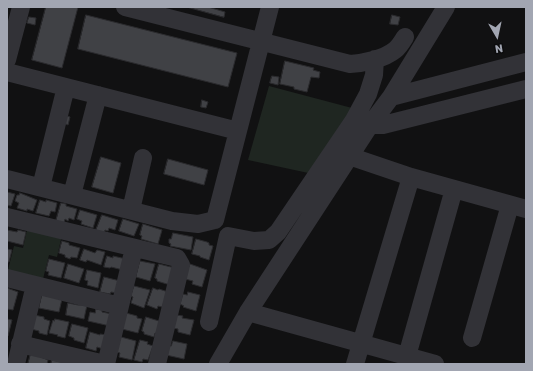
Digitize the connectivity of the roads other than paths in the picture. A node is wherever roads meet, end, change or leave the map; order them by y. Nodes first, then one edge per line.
1 (21, 7) edge
2 (125, 7) edge
3 (270, 7) edge
4 (446, 7) edge
5 (405, 37) dead end
6 (261, 42) junction
7 (375, 59) junction
8 (7, 60) edge
9 (526, 62) edge
10 (7, 72) edge
11 (66, 87) junction
12 (526, 89) edge
13 (98, 95) junction
14 (391, 97) junction
15 (370, 125) junction
16 (238, 130) junction
17 (349, 156) junction
18 (143, 158) dead end
19 (411, 177) junction
20 (7, 179) edge
21 (41, 188) junction
22 (454, 189) junction
23 (72, 196) junction
24 (518, 207) edge
25 (131, 210) junction
26 (7, 217) edge
27 (215, 220) junction
28 (228, 236) junction
29 (134, 248) junction
30 (7, 278) edge
31 (35, 285) junction
32 (120, 306) junction
33 (248, 312) junction
34 (209, 322) dead end
35 (472, 338) dead end
36 (361, 343) junction
37 (20, 344) junction
38 (399, 358) edge
39 (16, 364) edge
40 (105, 364) edge
41 (157, 364) edge
42 (218, 364) edge
43 (355, 364) edge
44 (435, 364) edge

1 - 8 street
2 - 6 street
3 - 6 street
4 - 14 street
5 - 7 street
6 - 7 street
6 - 16 street
7 - 28 street
9 - 14 street
10 - 11 street
11 - 13 street
11 - 21 street
12 - 15 street
13 - 16 street
13 - 23 street
14 - 15 street
15 - 17 street
16 - 27 street
17 - 19 street
17 - 33 street
18 - 25 street
19 - 22 street
19 - 36 street
20 - 21 street
21 - 23 street
22 - 24 street
22 - 38 street
23 - 25 street
24 - 35 street
25 - 27 street
26 - 29 street
27 - 28 street
28 - 34 street
29 - 32 street
29 - 41 street
30 - 31 street
31 - 32 street
31 - 37 street
32 - 40 street
33 - 36 street
33 - 42 street
36 - 38 street
36 - 43 street
37 - 39 street
37 - 40 street
38 - 44 street

